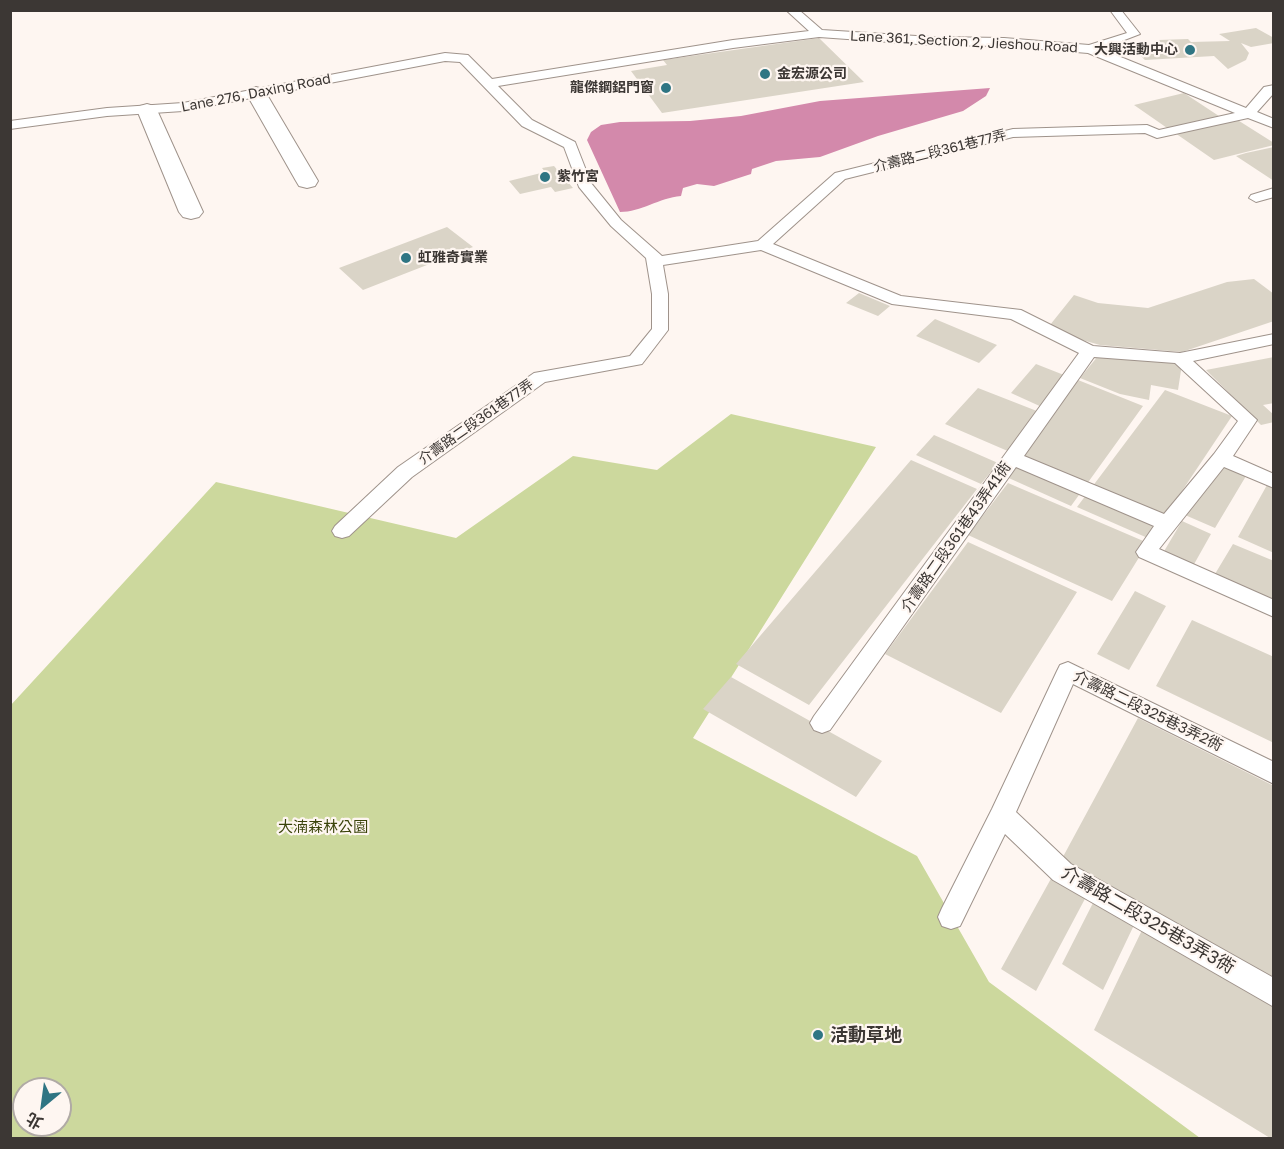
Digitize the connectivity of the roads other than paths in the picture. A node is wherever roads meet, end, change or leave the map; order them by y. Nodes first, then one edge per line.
1 (790, 10) edge
2 (1115, 10) edge
3 (819, 33) junction
4 (1090, 49) junction
5 (490, 83) junction
6 (1274, 89) edge
7 (256, 93) junction
8 (147, 110) junction
9 (1248, 114) junction
10 (1274, 124) edge
11 (10, 125) edge
12 (307, 182) dead end
13 (1274, 192) edge
14 (1256, 198) dead end
15 (191, 213) dead end
16 (763, 245) junction
17 (655, 262) junction
18 (1274, 339) edge
19 (1089, 351) junction
20 (1180, 358) junction
21 (1011, 458) junction
22 (1221, 458) junction
23 (1274, 482) edge
24 (1167, 523) junction
25 (342, 531) dead end
26 (1274, 609) edge
27 (822, 723) dead end
28 (1274, 774) edge
29 (1002, 815) junction
30 (951, 917) dead end
31 (1274, 994) edge

1 - 3 lane
2 - 4 lane
3 - 4 lane, Lane 361, Section 2, Jieshou Road
3 - 5 lane, Lane 361, Section 2, Jieshou Road
4 - 9 lane, Lane 361, Section 2, Jieshou Road
5 - 7 lane, Lane 276, Daxing Road
5 - 17 lane
6 - 9 lane
7 - 8 lane, Lane 276, Daxing Road
7 - 12 street
8 - 11 lane, Lane 276, Daxing Road
8 - 15 street
9 - 10 lane, Lane 361, Section 2, Jieshou Road
9 - 16 lane, 介壽路二段361巷77弄
13 - 14 lane
16 - 17 lane
16 - 19 lane
17 - 25 lane, 介壽路二段361巷77弄
18 - 20 lane
19 - 20 lane
19 - 21 lane, 介壽路二段361巷43弄41衖
20 - 22 lane
21 - 24 lane
21 - 27 lane, 介壽路二段361巷43弄41衖
22 - 23 lane
22 - 24 lane
24 - 26 lane
28 - 29 lane, 介壽路二段325巷3弄2衖
29 - 30 lane
29 - 31 lane, 介壽路二段325巷3弄3衖

